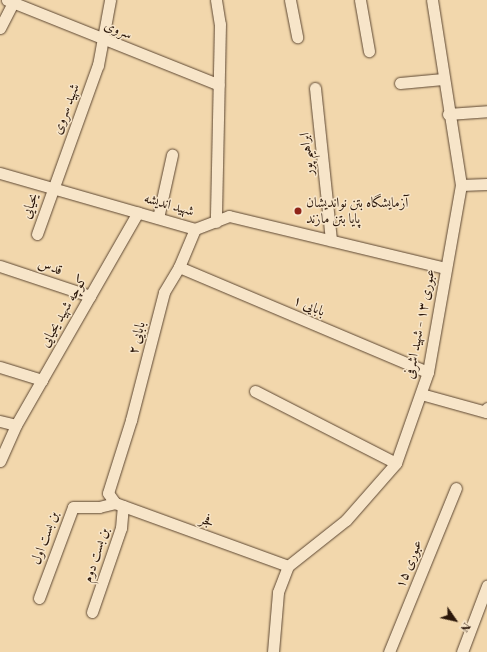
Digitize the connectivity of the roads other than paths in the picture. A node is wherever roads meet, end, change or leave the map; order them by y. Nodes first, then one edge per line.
1 (110, 0) edge
2 (216, 0) edge
3 (290, 0) edge
4 (360, 0) edge
5 (432, 0) edge
6 (12, 1) edge
7 (0, 28) edge
8 (297, 37) dead end
9 (102, 40) junction
10 (369, 52) dead end
11 (443, 79) junction
12 (400, 83) dead end
13 (219, 85) junction
14 (315, 88) dead end
15 (487, 111) edge
16 (448, 114) junction
17 (172, 155) dead end
18 (0, 173) edge
19 (487, 184) edge
20 (461, 185) junction
21 (52, 188) junction
22 (138, 212) junction
23 (158, 218) junction
24 (216, 222) junction
25 (195, 229) junction
26 (37, 234) dead end
27 (331, 240) junction
28 (0, 266) edge
29 (179, 267) junction
30 (446, 268) junction
31 (90, 296) junction
32 (0, 367) edge
33 (428, 372) junction
34 (42, 380) junction
35 (255, 391) dead end
36 (421, 394) junction
37 (487, 408) edge
38 (0, 421) edge
39 (16, 425) junction
40 (0, 461) edge
41 (396, 463) junction
42 (456, 488) dead end
43 (119, 504) junction
44 (288, 566) junction
45 (487, 586) edge
46 (39, 598) dead end
47 (92, 612) dead end
48 (273, 652) edge
49 (389, 652) edge
50 (462, 652) edge

1 - 9 street, شهید سروی
2 - 13 street
3 - 8 street
4 - 10 street
5 - 11 street, عبوری ۱۳ - شهید اشرفی
6 - 7 street
6 - 9 street, سروی
9 - 13 street, سروی
9 - 21 street, شهید سروی
11 - 12 street
11 - 16 street, عبوری ۱۳ - شهید اشرفی
13 - 24 street
14 - 27 street, ابراهیم پور
15 - 16 street
16 - 20 street, عبوری ۱۳ - شهید اشرفی
17 - 23 street
18 - 21 street, شهید اندیشه
19 - 20 street
20 - 30 street, عبوری ۱۳ - شهید اشرفی
21 - 22 street, شهید اندیشه
21 - 26 street, یحیایی
22 - 23 street, شهید اندیشه
22 - 31 street, کوچه شهید یحیایی
23 - 25 street, شهید اندیشه
24 - 25 street, شهید اندیشه
24 - 27 street, شهید اندیشه
25 - 29 street, بابایی ۲
27 - 30 street, شهید اندیشه
28 - 31 street, قدس
29 - 33 street, بابایی ۱
29 - 43 street, بابایی ۲
30 - 33 street, عبوری ۱۳ - شهید اشرفی
31 - 34 street, کوچه شهید یحیایی
32 - 34 street
33 - 36 street, عبوری ۱۳ - شهید اشرفی
34 - 39 street, کوچه شهید یحیایی
35 - 41 street
36 - 37 street
36 - 41 street, عبوری ۱۳ - شهید اشرفی
38 - 39 street
39 - 40 street, کوچه شهید یحیایی
41 - 44 street, عبوری ۱۳ - شهید اشرفی
42 - 49 street, عبوری ۱۵
43 - 44 street, فجر
43 - 46 street, بن بست اول
43 - 47 street, بن بست دوم
44 - 48 street
45 - 50 street

